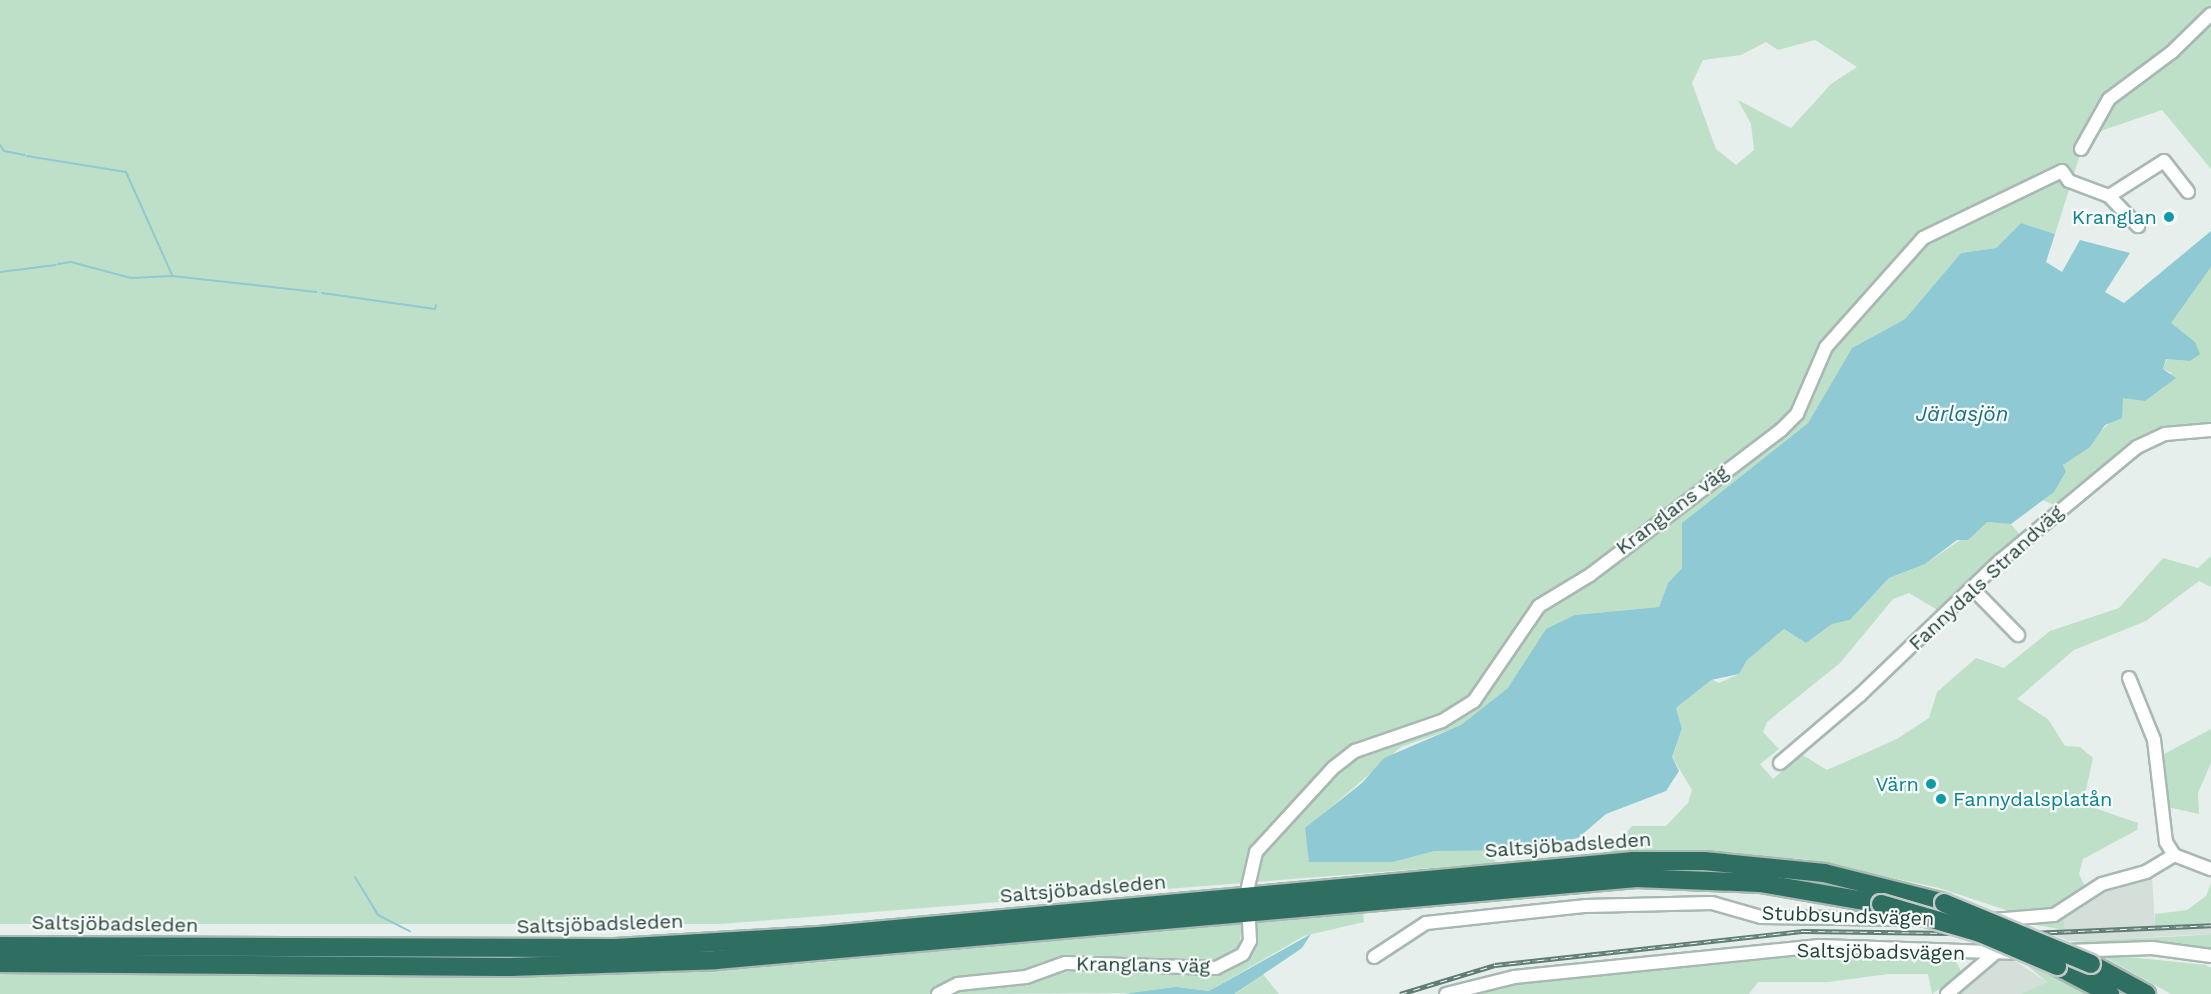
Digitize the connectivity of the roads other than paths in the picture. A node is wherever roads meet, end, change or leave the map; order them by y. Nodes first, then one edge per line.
1 (2211, 14) edge
2 (2081, 149) dead end
3 (2188, 192) dead end
4 (2109, 196) junction
5 (2138, 226) dead end
6 (2211, 430) edge
7 (1972, 588) junction
8 (2018, 635) dead end
9 (2129, 678) dead end
10 (1780, 763) dead end
11 (2174, 855) junction
12 (2211, 869) edge
13 (1248, 887) dead end
14 (1249, 922) dead end
15 (0, 946) edge
16 (1967, 954) junction
17 (1994, 954) junction
18 (2211, 956) edge
19 (1374, 957) dead end
20 (0, 963) edge
21 (1968, 978) junction
22 (938, 994) edge
23 (1446, 994) edge
24 (1947, 994) edge
25 (2110, 994) edge
26 (2146, 994) edge

1 - 2 street
3 - 4 street
4 - 5 street, Kranglans väg
4 - 13 street, Kranglans väg
6 - 7 street, Fannydals Strandväg
7 - 8 street
7 - 10 street, Fannydals Strandväg
9 - 11 street
11 - 12 street
11 - 19 street, Stubbsundsvägen
14 - 22 street, Kranglans väg
15 - 26 highway, Saltsjöbadsleden, bridge
16 - 17 street, Saltsjöbadsvägen
16 - 21 street
16 - 23 street, Saltsjöbadsvägen
17 - 18 street, Saltsjöbadsvägen
17 - 21 street
20 - 25 highway, Saltsjöbadsleden, bridge
21 - 24 street

